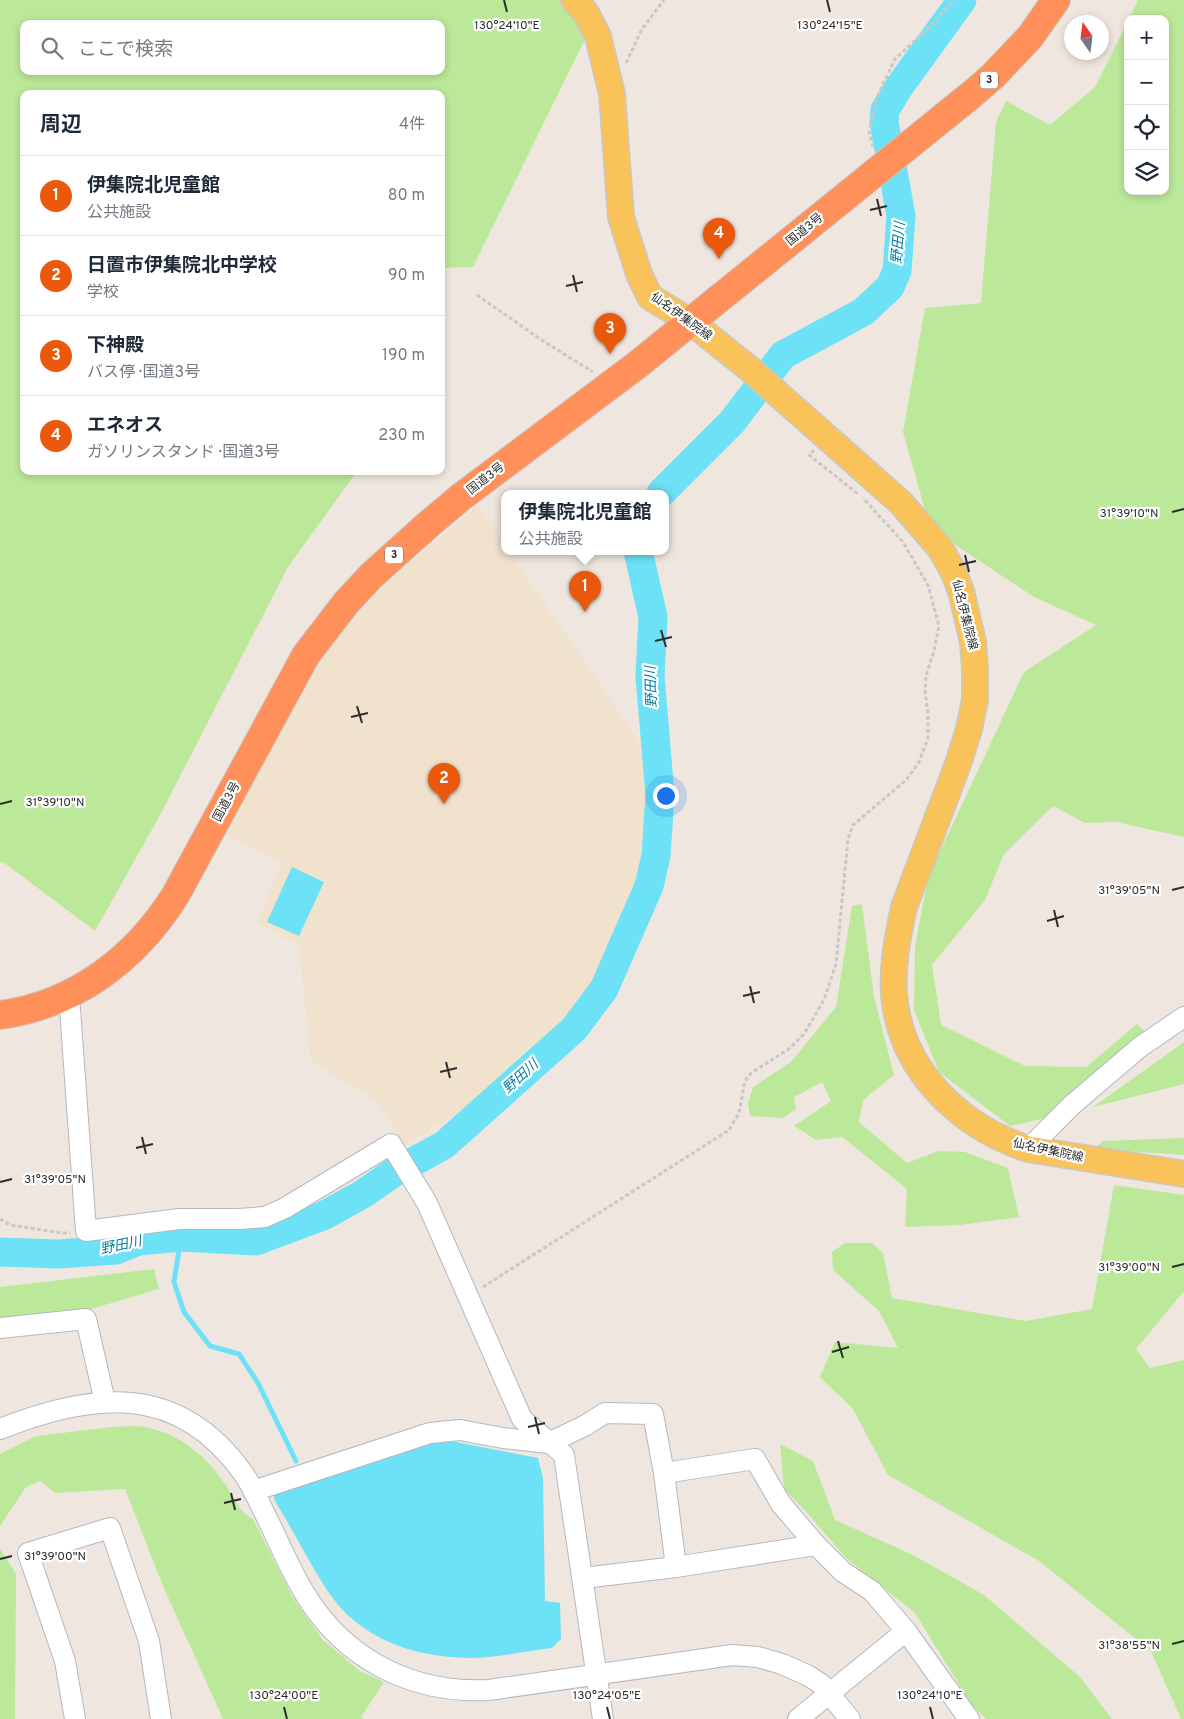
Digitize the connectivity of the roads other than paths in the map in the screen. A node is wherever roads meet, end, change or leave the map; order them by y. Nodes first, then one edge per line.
1 (574, 0) edge
2 (1056, 0) edge
3 (691, 322) junction
4 (69, 995) junction
5 (0, 1015) edge
6 (1184, 1017) edge
7 (1028, 1149) junction
8 (1184, 1174) edge
9 (0, 1328) edge
10 (105, 1402) junction
11 (0, 1429) edge
12 (549, 1443) junction
13 (664, 1474) junction
14 (253, 1490) junction
15 (816, 1545) junction
16 (676, 1567) junction
17 (583, 1578) junction
18 (906, 1631) junction
19 (596, 1674) junction
20 (829, 1693) junction
21 (75, 1719) edge
22 (161, 1719) edge
23 (603, 1719) edge
24 (798, 1719) edge
25 (850, 1719) edge
26 (969, 1719) edge

1 - 3 main road, 仙名伊集院線
2 - 3 highway, 国道3号 / 3
3 - 4 highway, 国道3号 / 3
3 - 7 main road, 仙名伊集院線
4 - 5 highway, 国道3号 / 3
4 - 12 street
6 - 7 street
7 - 8 main road, 仙名伊集院線
9 - 10 street
10 - 11 street
10 - 14 street
12 - 13 street
12 - 14 street
12 - 17 street
13 - 15 street
13 - 16 street
14 - 19 street
15 - 16 street
15 - 18 street
16 - 17 street
17 - 19 street
18 - 20 street
18 - 26 street
19 - 20 street
19 - 23 street
20 - 24 street
20 - 25 street
21 - 22 street

